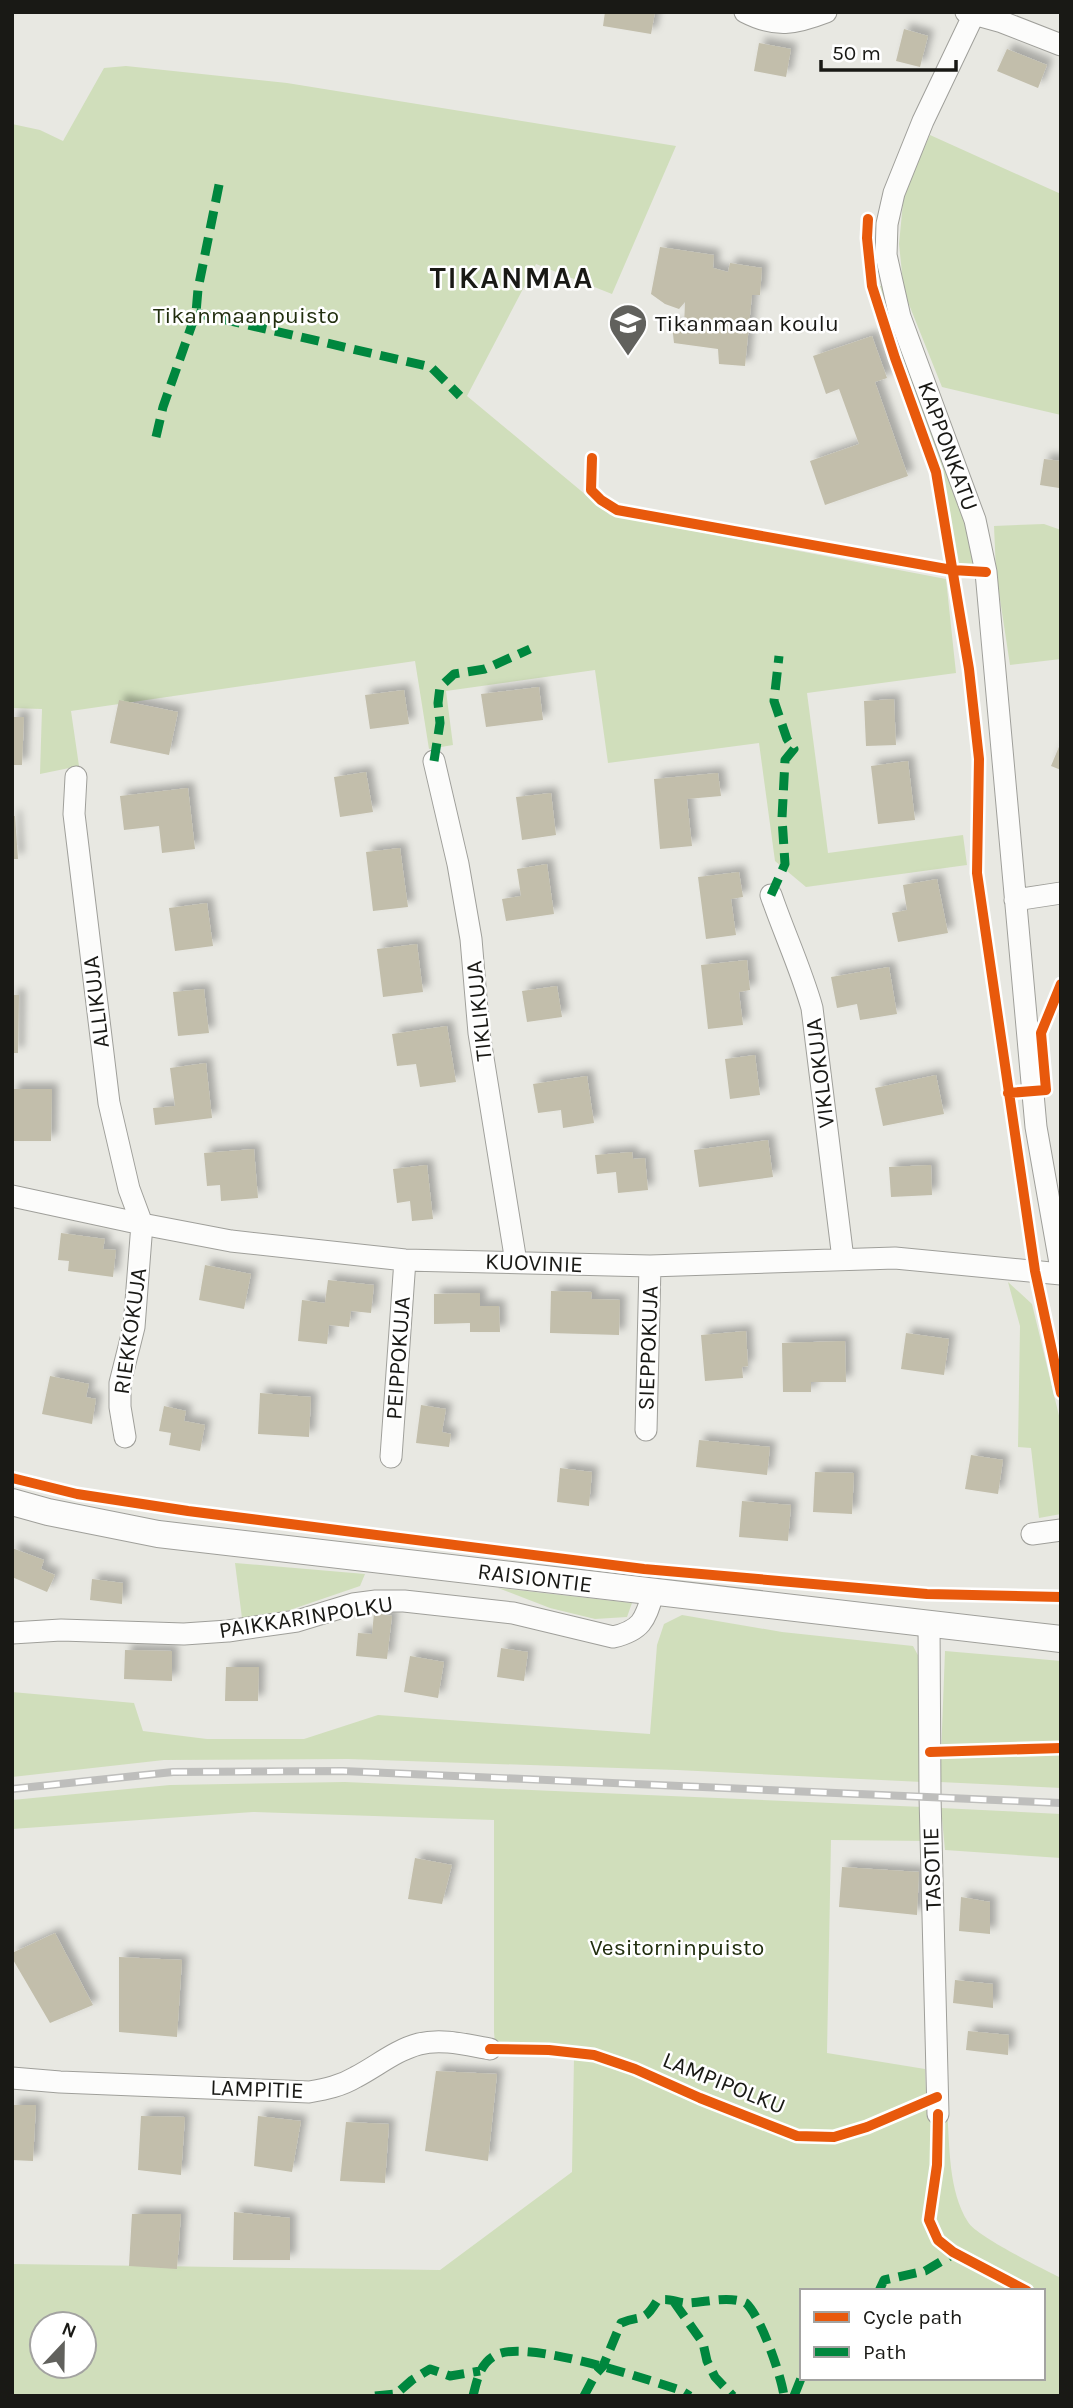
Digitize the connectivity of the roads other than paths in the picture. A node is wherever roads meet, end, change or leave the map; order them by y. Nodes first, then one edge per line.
1 (745, 12) edge
2 (826, 12) edge
3 (971, 13) edge
4 (1061, 45) edge
5 (434, 761) dead end
6 (76, 776) dead end
7 (1061, 893) edge
8 (771, 895) dead end
9 (1015, 900) junction
10 (12, 1196) edge
11 (142, 1224) junction
12 (843, 1259) junction
13 (405, 1260) junction
14 (516, 1262) junction
15 (650, 1266) junction
16 (1061, 1271) edge
17 (646, 1430) dead end
18 (125, 1437) dead end
19 (391, 1457) dead end
20 (12, 1502) edge
21 (1061, 1530) edge
22 (1032, 1534) dead end
23 (654, 1591) junction
24 (929, 1623) junction
25 (12, 1633) edge
26 (1061, 1639) edge
27 (490, 2049) dead end
28 (12, 2078) edge
29 (938, 2113) dead end

1 - 2 street
3 - 4 street
3 - 9 street, KAPPONKATU
5 - 14 street, TIKLIKUJA
6 - 11 street, ALLIKUJA
7 - 9 street
8 - 12 street, VIKLOKUJA
9 - 16 street, KAPPONKATU
10 - 11 street, KUOVINIE
11 - 13 street, KUOVINIE
11 - 18 street, RIEKKOKUJA
12 - 15 street, KUOVINIE
12 - 16 street, KUOVINIE
13 - 14 street, KUOVINIE
13 - 19 street, PEIPPOKUJA
14 - 15 street, KUOVINIE
15 - 17 street, SIEPPOKUJA
20 - 23 main road, RAISIONTIE
21 - 22 street
23 - 24 main road, RAISIONTIE
23 - 25 street, PAIKKARINPOLKU
24 - 26 main road, RAISIONTIE
24 - 29 street, TASOTIE
27 - 28 street, LAMPITIE

